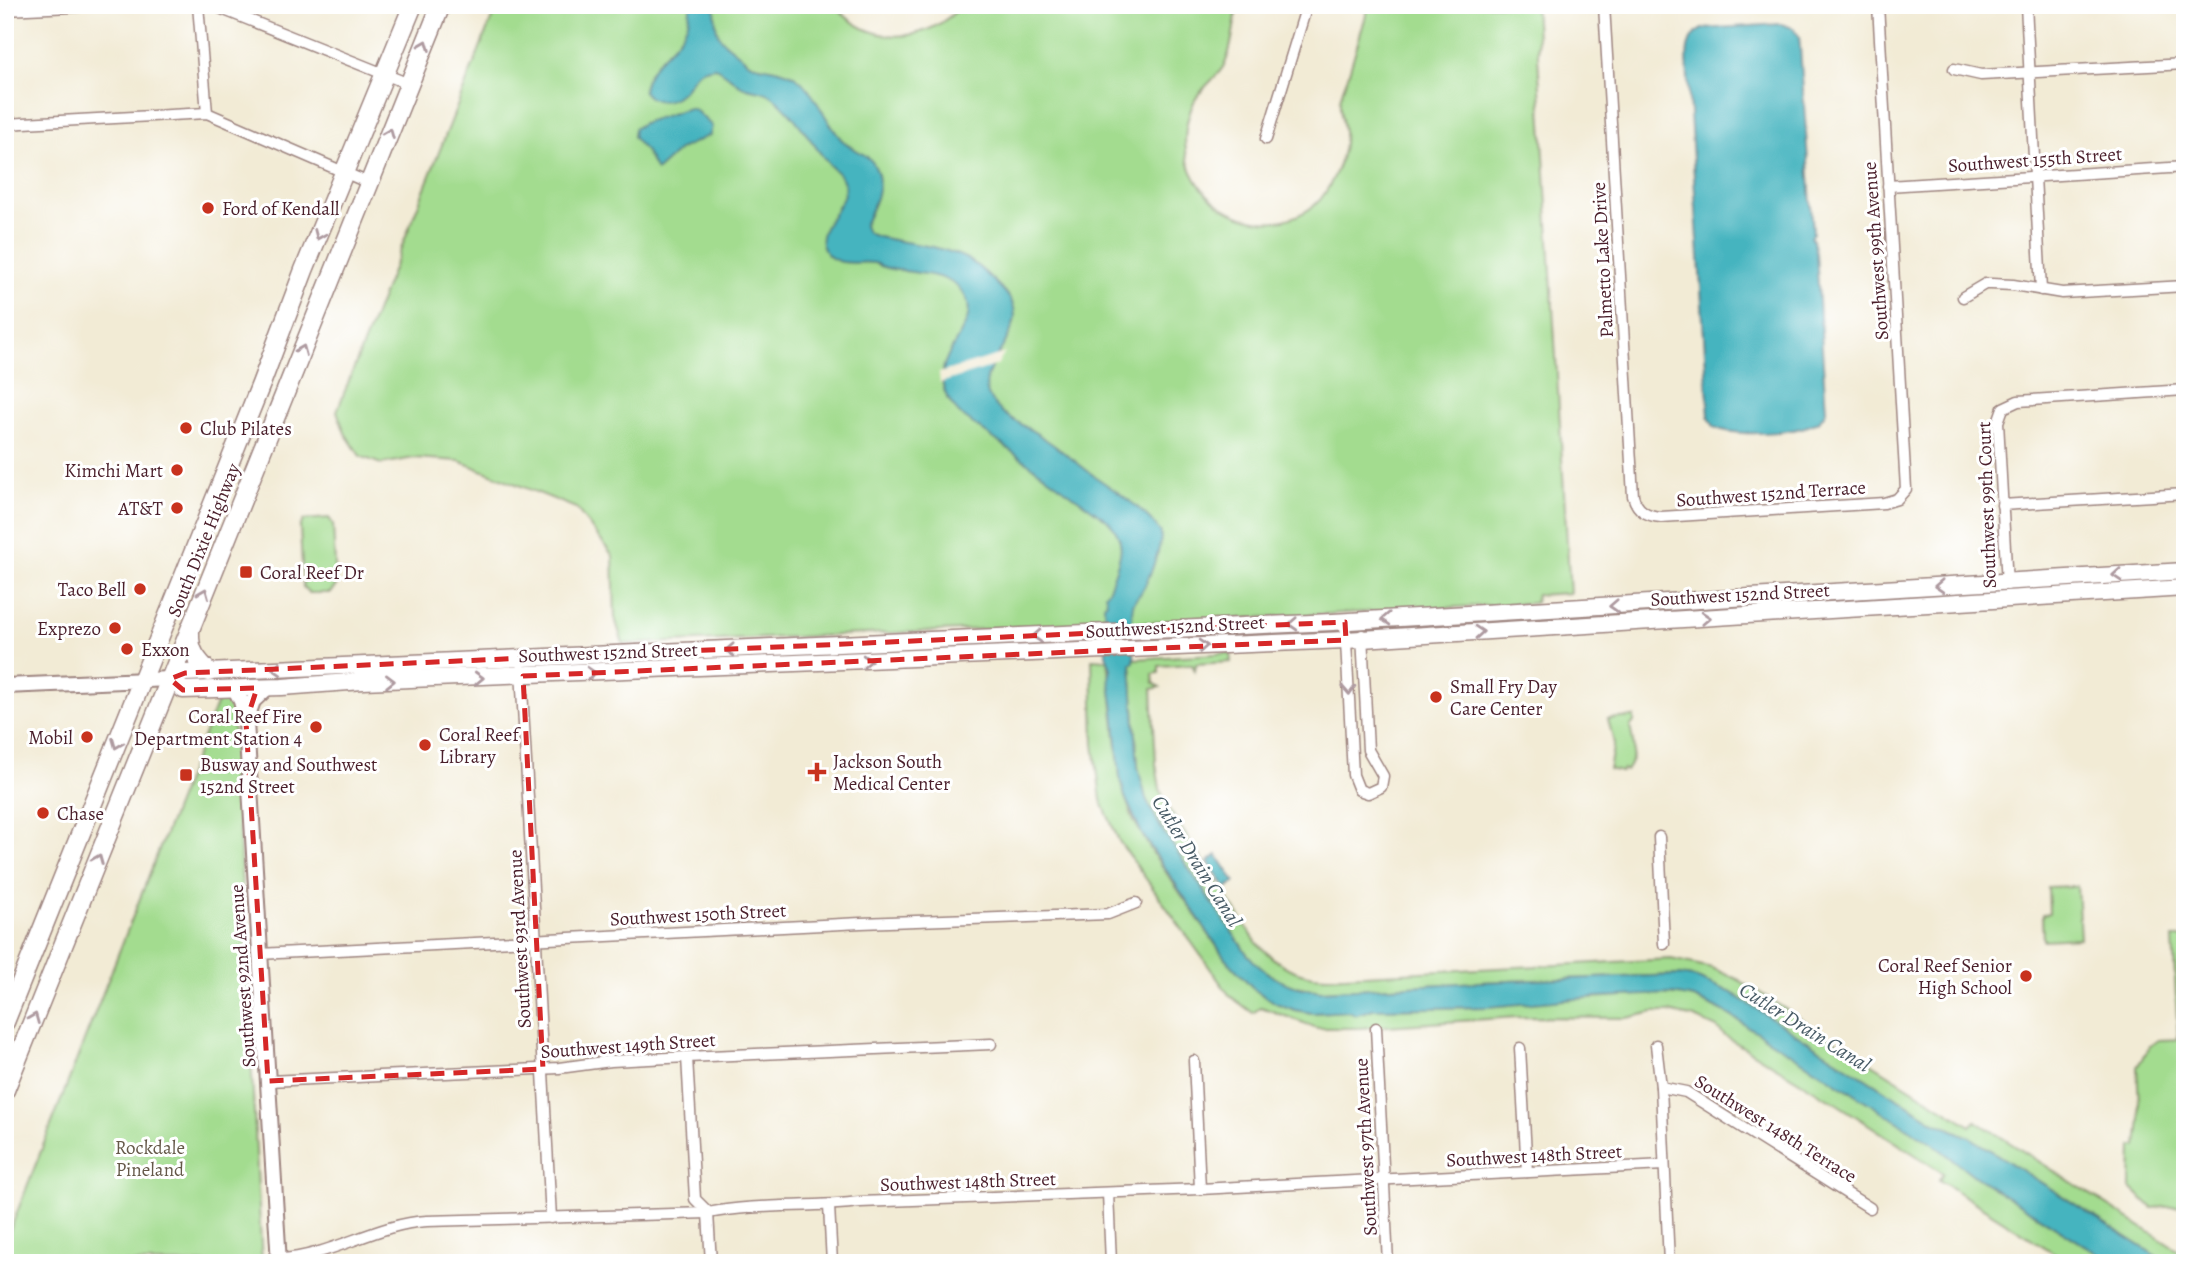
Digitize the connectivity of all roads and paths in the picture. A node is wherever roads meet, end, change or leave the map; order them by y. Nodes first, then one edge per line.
1 (115, 5) edge
2 (198, 5) edge
3 (212, 5) edge
4 (413, 5) edge
5 (441, 5) edge
6 (1307, 5) edge
7 (1604, 5) edge
8 (1878, 5) edge
9 (2026, 5) edge
10 (5, 10) edge
11 (2185, 64) edge
12 (1954, 69) dead end
13 (2030, 73) junction
14 (385, 75) junction
15 (409, 84) junction
16 (207, 113) junction
17 (5, 124) edge
18 (1266, 139) dead end
19 (2185, 167) edge
20 (346, 172) junction
21 (2036, 177) junction
22 (369, 183) junction
23 (1888, 186) junction
24 (2185, 286) edge
25 (2041, 290) junction
26 (1963, 297) dead end
27 (2185, 390) edge
28 (253, 403) junction
29 (277, 413) junction
30 (1902, 493) joint
31 (2185, 494) edge
32 (2002, 505) junction
33 (1640, 510) joint
34 (2185, 571) edge
35 (2007, 582) junction
36 (2185, 588) edge
37 (2007, 599) junction
38 (1353, 621) junction
39 (190, 629) junction
40 (1354, 639) junction
41 (518, 659) junction
42 (373, 665) junction
43 (209, 672) junction
44 (523, 676) junction
45 (170, 679) junction
46 (142, 681) junction
47 (363, 681) junction
48 (5, 686) edge
49 (267, 688) junction
50 (235, 689) junction
51 (246, 722) junction
52 (1659, 837) dead end
53 (1136, 903) dead end
54 (49, 912) junction
55 (73, 922) junction
56 (537, 939) junction
57 (1664, 944) dead end
58 (259, 954) junction
59 (5, 1022) edge
60 (1376, 1028) dead end
61 (991, 1044) dead end
62 (1656, 1045) dead end
63 (1520, 1048) dead end
64 (12, 1054) edge
65 (687, 1057) junction
66 (1194, 1061) dead end
67 (543, 1069) junction
68 (268, 1081) junction
69 (1661, 1087) junction
70 (5, 1090) edge
71 (1664, 1165) junction
72 (1527, 1172) junction
73 (1384, 1181) junction
74 (1200, 1189) junction
75 (1108, 1193) junction
76 (829, 1206) junction
77 (1870, 1208) dead end
78 (708, 1213) junction
79 (551, 1217) junction
80 (279, 1261) edge
81 (711, 1263) edge
82 (832, 1263) edge
83 (1111, 1263) edge
84 (1388, 1263) edge
85 (1669, 1263) edge

1 - 10 street
2 - 16 street
3 - 14 street
4 - 14 highway, South Dixie Highway
15 -> 5 highway, South Dixie Highway
6 - 18 street
7 - 33 street, Palmetto Lake Drive
8 - 23 street, Southwest 99th Avenue
9 - 13 street
11 - 13 street
12 - 13 street
13 - 21 street
14 - 15 street
14 - 20 highway, South Dixie Highway
22 -> 15 highway, South Dixie Highway
16 - 17 street
16 - 20 street
19 - 21 street, Southwest 155th Street
20 - 22 street
20 -> 28 highway, South Dixie Highway
21 - 23 street, Southwest 155th Street
21 - 25 street
29 -> 22 highway, South Dixie Highway
23 - 30 street, Southwest 99th Avenue
24 - 25 street
25 - 26 street
27 - 32 street, Southwest 99th Court
28 - 29 street
28 - 46 highway, South Dixie Highway
39 -> 29 highway, South Dixie Highway
30 - 33 street, Southwest 152nd Terrace
31 - 32 street
32 - 35 street, Southwest 99th Court
34 -> 35 main road, Southwest 152nd Street
35 - 37 street, Southwest 99th Court
35 -> 38 main road, Southwest 152nd Street
36 - 37 main road, Southwest 152nd Street
40 -> 37 main road, Southwest 152nd Street
38 - 40 street
38 - 40 street
38 -> 41 main road, Southwest 152nd Street
39 - 43 highway
39 - 45 highway, South Dixie Highway
40 -> 40 street
44 -> 40 main road, Southwest 152nd Street
41 - 42 main road, Southwest 152nd Street
41 - 44 street, Southwest 93rd Avenue
42 -> 43 main road, Southwest 152nd Street
42 - 47 main road
43 - 45 main road, Southwest 152nd Street
47 -> 44 main road, Southwest 152nd Street
44 - 56 street, Southwest 93rd Avenue
45 - 46 street, Southwest 152nd Street
45 - 50 main road, Southwest 152nd Street
55 -> 45 highway, South Dixie Highway
46 - 48 street, Southwest 152nd Street
46 -> 54 highway, South Dixie Highway
47 - 49 main road, Southwest 152nd Street
49 - 50 main road, Southwest 152nd Street
49 - 51 street
50 - 51 street, Southwest 92nd Avenue
51 - 58 street, Southwest 92nd Avenue
52 - 57 street
53 - 56 street, Southwest 150th Street
54 - 55 street
54 - 59 highway, South Dixie Highway
64 -> 55 highway, South Dixie Highway
56 - 58 street, Southwest 150th Street
56 - 67 street, Southwest 93rd Avenue
58 - 68 street, Southwest 92nd Avenue
60 - 73 street, Southwest 97th Avenue
61 - 65 street, Southwest 149th Street
62 - 69 street
63 - 72 street
64 - 70 highway, South Dixie Highway
65 - 67 street, Southwest 149th Street
65 - 78 street
66 - 74 street
67 - 68 street, Southwest 149th Street
67 - 79 street, Southwest 93rd Avenue
68 - 80 street, Southwest 92nd Avenue
69 - 71 street
69 - 77 street, Southwest 148th Terrace
71 - 72 street, Southwest 148th Street
71 - 85 street
72 - 73 street, Southwest 148th Street
73 - 74 street, Southwest 148th Street
73 - 84 street, Southwest 97th Avenue
74 - 75 street, Southwest 148th Street
75 - 76 street, Southwest 148th Street
75 - 83 street
76 - 78 street, Southwest 148th Street
76 - 82 street
78 - 79 street, Southwest 148th Street
78 - 81 street
79 - 80 street, Southwest 148th Street

